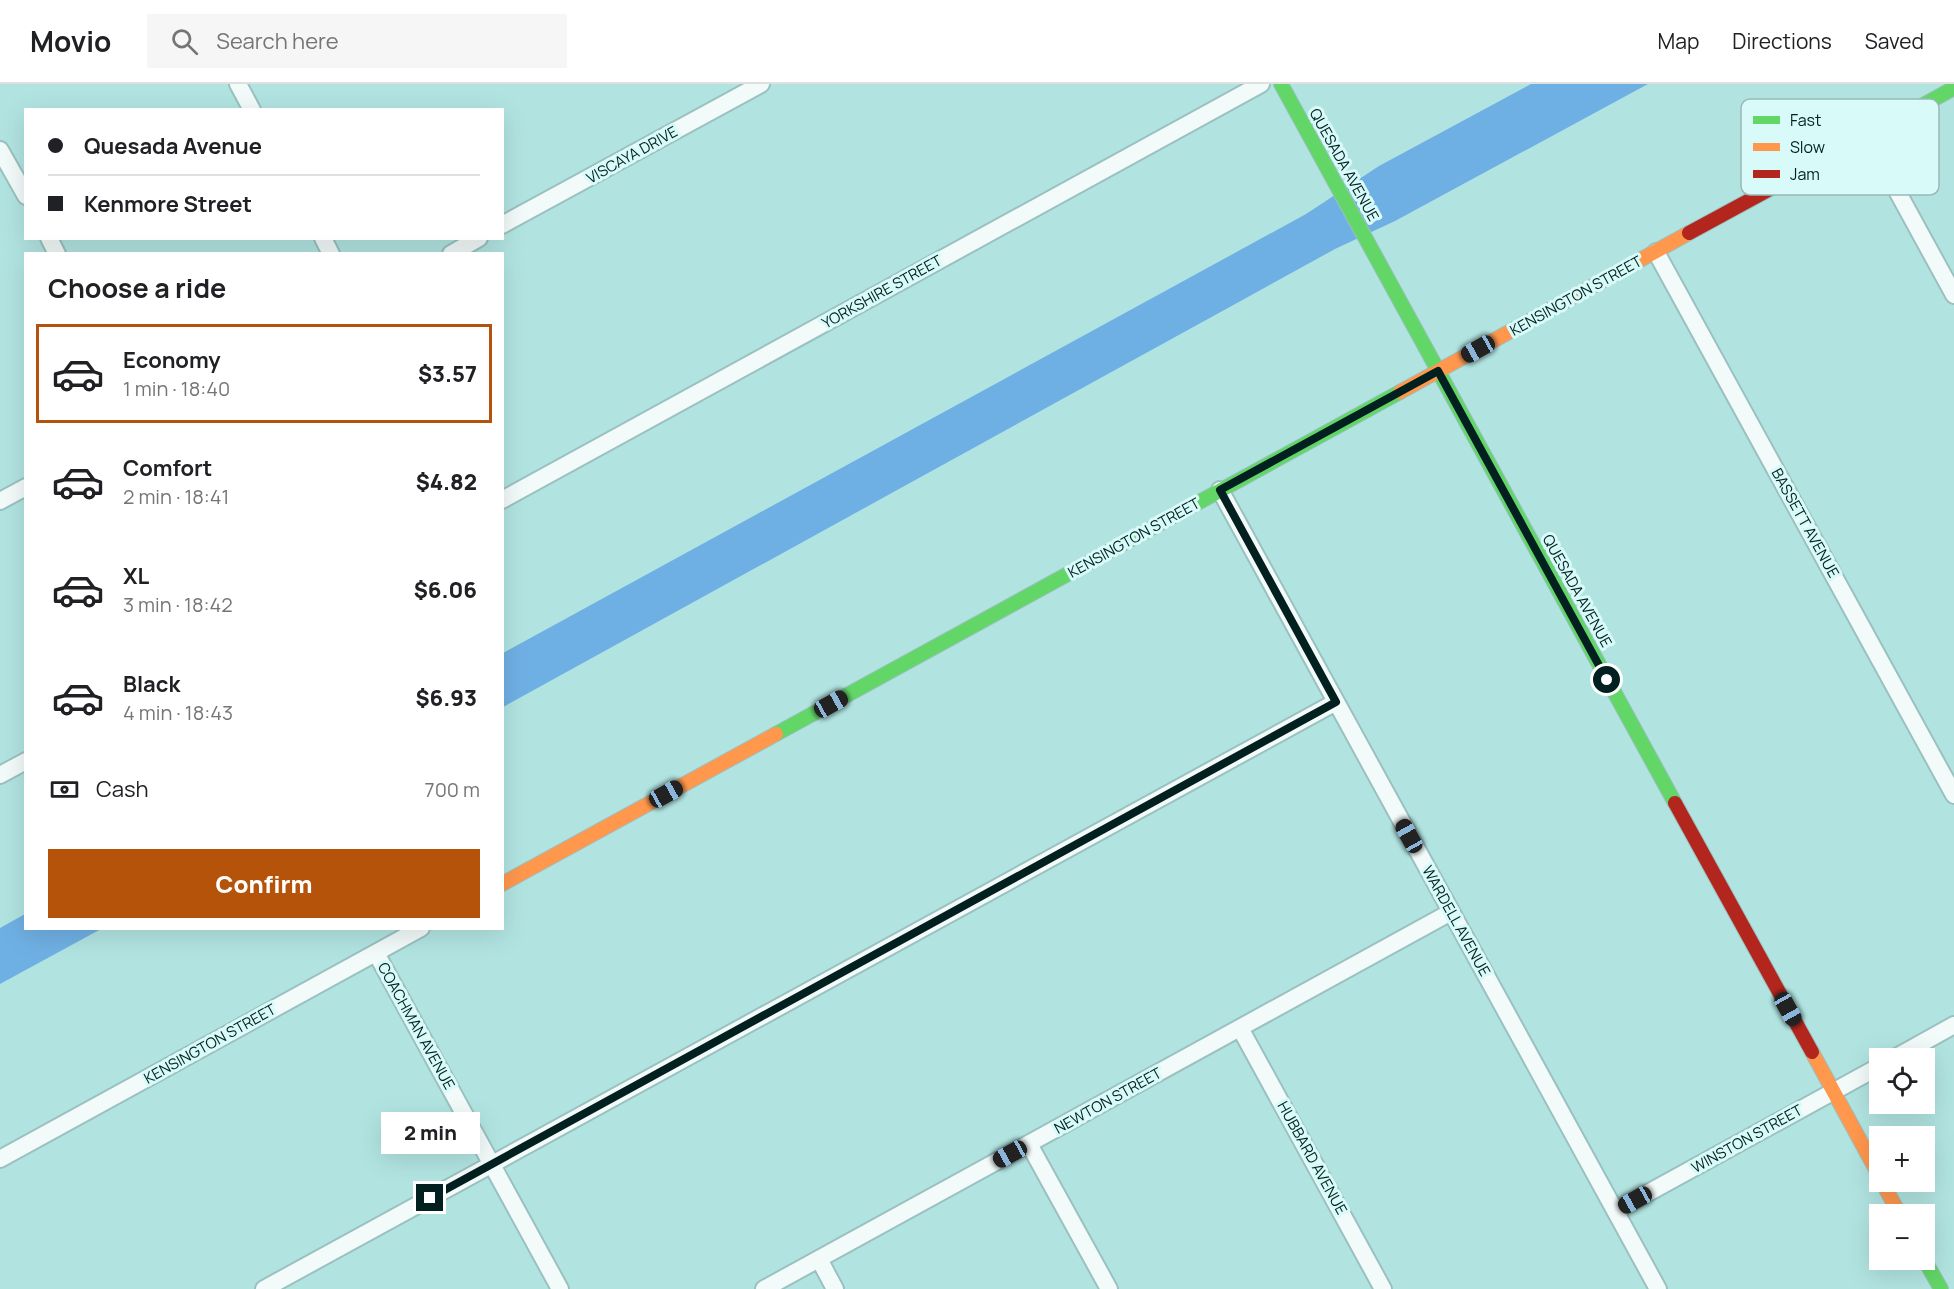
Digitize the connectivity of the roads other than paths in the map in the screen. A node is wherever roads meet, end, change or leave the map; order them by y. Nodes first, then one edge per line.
1 (238, 84) edge
2 (761, 84) edge
3 (1262, 84) edge
4 (1281, 84) edge
5 (1954, 88) edge
6 (1934, 99) edge
7 (251, 108) edge
8 (0, 150) edge
9 (24, 192) edge
10 (1760, 195) edge
11 (1899, 195) edge
12 (504, 224) edge
13 (476, 240) edge
14 (454, 252) edge
15 (1656, 252) junction
16 (1954, 295) edge
17 (1438, 371) junction
18 (24, 488) edge
19 (1220, 490) junction
20 (504, 499) edge
21 (0, 501) edge
22 (1336, 702) junction
23 (24, 762) edge
24 (0, 775) edge
25 (1954, 795) edge
26 (504, 883) edge
27 (1451, 912) junction
28 (417, 930) edge
29 (376, 953) junction
30 (1954, 1025) edge
31 (1240, 1028) junction
32 (1913, 1048) edge
33 (1869, 1072) edge
34 (1833, 1092) junction
35 (1029, 1143) junction
36 (1869, 1157) edge
37 (0, 1159) edge
38 (492, 1164) junction
39 (1615, 1211) junction
40 (819, 1259) junction
41 (1930, 1270) edge
42 (264, 1289) edge
43 (560, 1289) edge
44 (764, 1289) edge
45 (835, 1289) edge
46 (1109, 1289) edge
47 (1383, 1289) edge
48 (1658, 1289) edge
49 (1941, 1289) edge

1 - 7 street
2 - 12 street, VISCAYA DRIVE
3 - 20 street, YORKSHIRE STREET
4 - 17 street, QUESADA AVENUE
5 - 6 street, KENSINGTON STREET
8 - 9 street
10 - 15 street, KENSINGTON STREET
11 - 16 street
13 - 14 street
15 - 17 street, KENSINGTON STREET
15 - 25 street, BASSETT AVENUE
17 - 19 street, KENSINGTON STREET
17 - 34 street, QUESADA AVENUE
18 - 21 street
19 - 22 street, WARDELL AVENUE
19 - 26 street, KENSINGTON STREET
22 - 27 street, WARDELL AVENUE
22 - 38 street
23 - 24 street
27 - 31 street, NEWTON STREET
27 - 39 street, WARDELL AVENUE
28 - 29 street, KENSINGTON STREET
29 - 37 street, KENSINGTON STREET
29 - 38 street, COACHMAN AVENUE
30 - 32 street
31 - 35 street, NEWTON STREET
31 - 47 street, HUBBARD AVENUE
33 - 34 street, WINSTON STREET
34 - 36 street, QUESADA AVENUE
34 - 39 street, WINSTON STREET
35 - 40 street, NEWTON STREET
35 - 46 street
38 - 42 street
38 - 43 street, COACHMAN AVENUE
39 - 48 street, WARDELL AVENUE
40 - 44 street, NEWTON STREET
40 - 45 street
41 - 49 street

